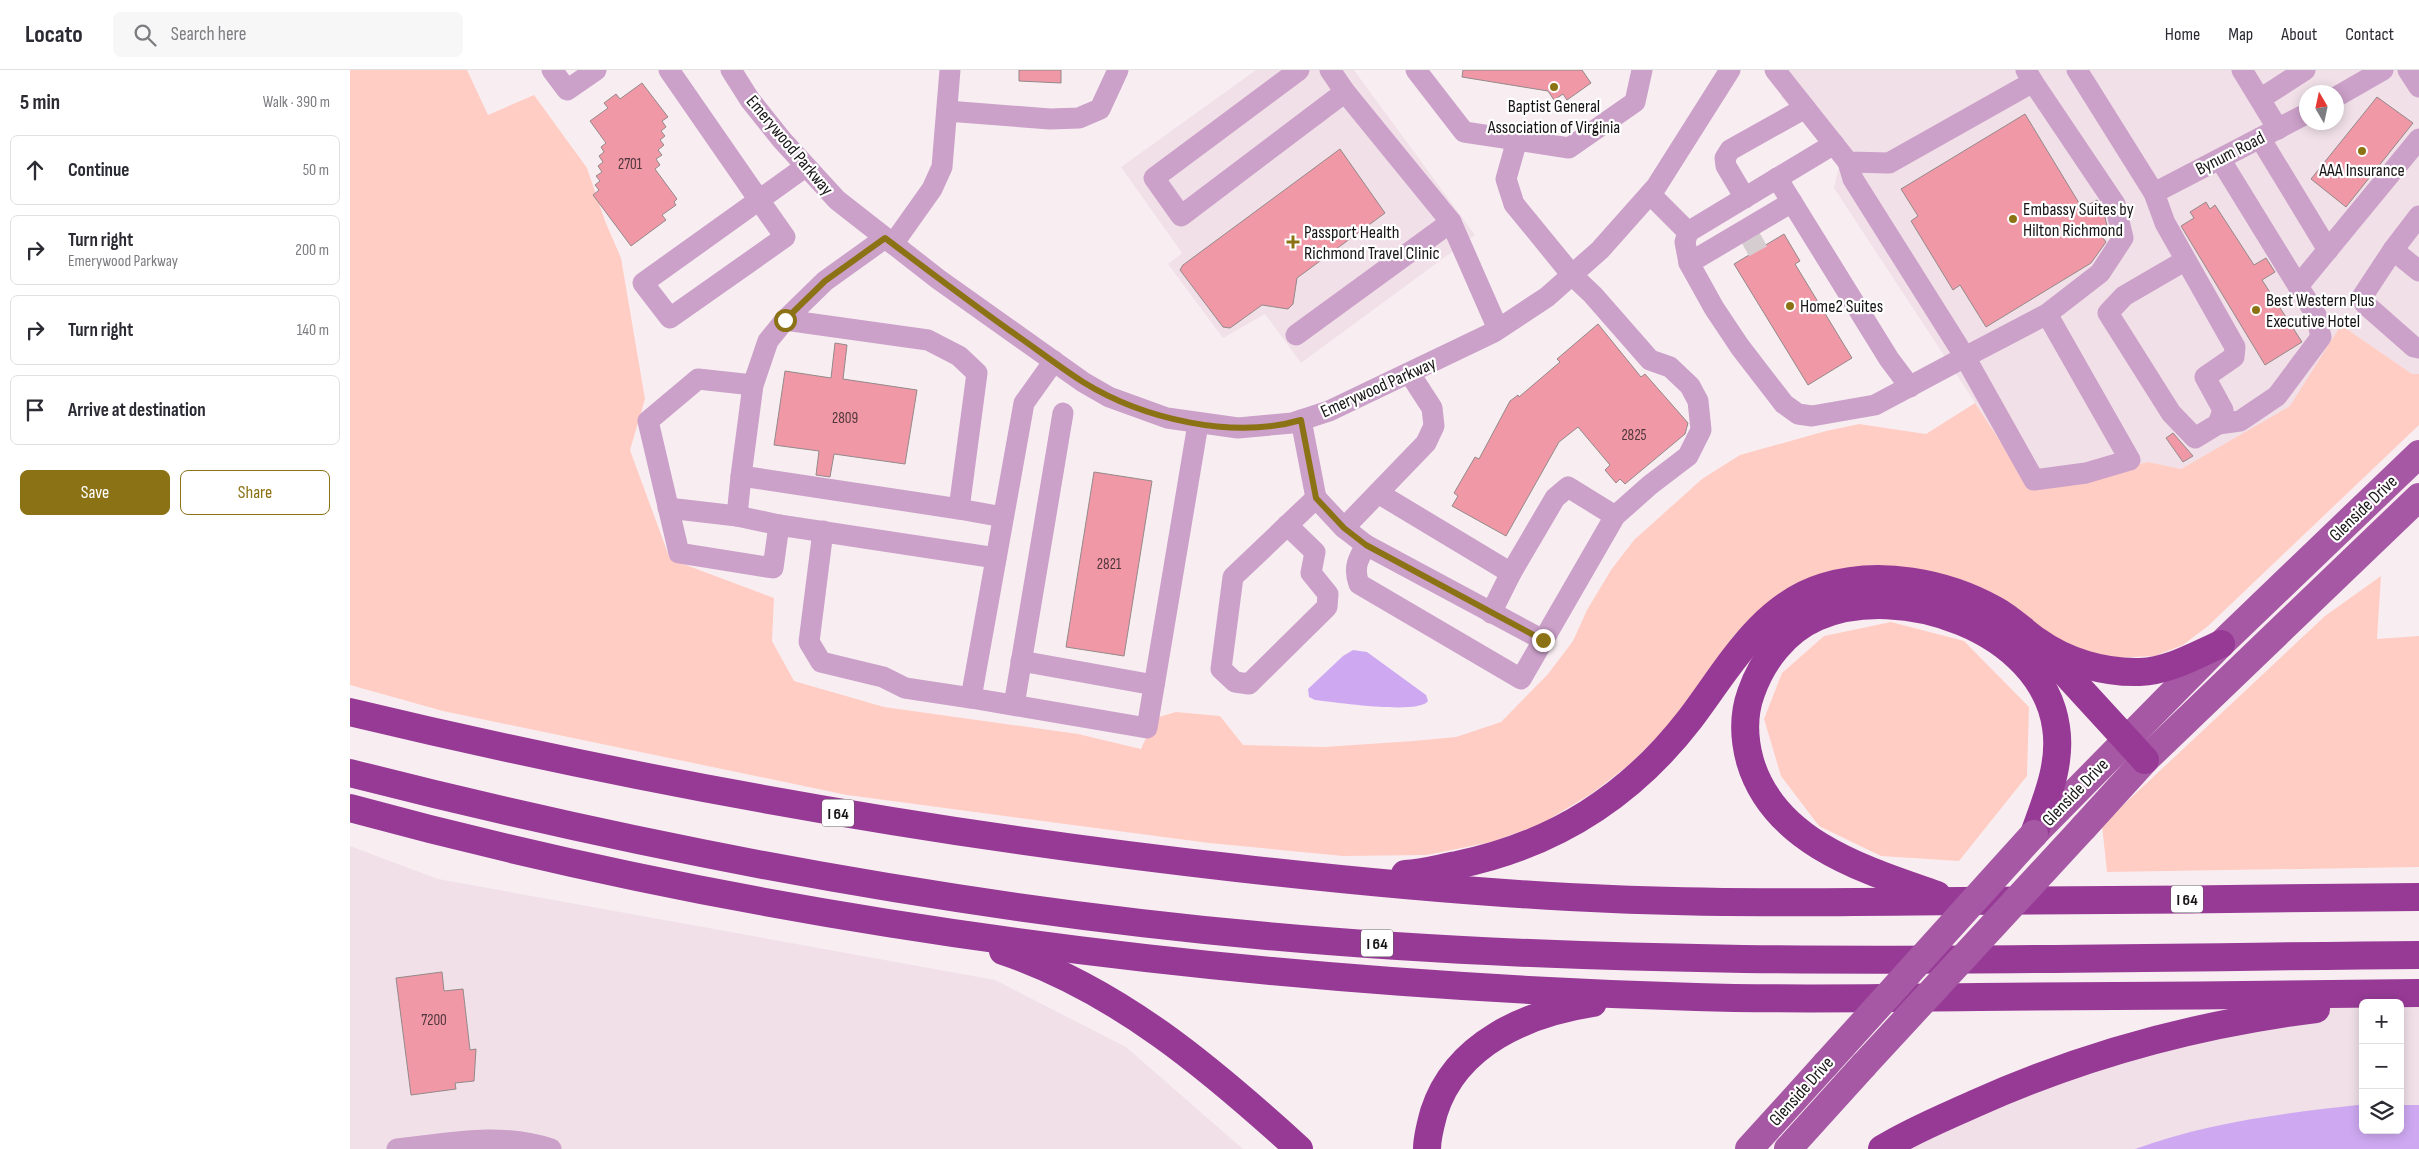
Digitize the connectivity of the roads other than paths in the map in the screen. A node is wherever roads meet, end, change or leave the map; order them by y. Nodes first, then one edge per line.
1 (552, 70) edge
2 (596, 70) edge
3 (669, 70) edge
4 (731, 70) edge
5 (950, 70) edge
6 (1118, 70) edge
7 (1300, 70) edge
8 (1330, 70) edge
9 (1416, 70) edge
10 (1642, 70) edge
11 (2077, 70) edge
12 (2242, 70) edge
13 (2305, 70) edge
14 (2383, 70) edge
15 (2408, 70) edge
16 (1723, 72) edge
17 (1784, 73) edge
18 (2030, 76) edge
19 (2419, 87) edge
20 (1345, 92) junction
21 (2344, 92) edge
22 (2260, 99) junction
23 (1804, 108) junction
24 (948, 110) junction
25 (2299, 118) edge
26 (2269, 133) junction
27 (2419, 139) edge
28 (1517, 140) junction
29 (1834, 144) junction
30 (2220, 159) junction
31 (1848, 162) junction
32 (806, 167) junction
33 (1777, 178) junction
34 (2154, 193) junction
35 (1650, 194) junction
36 (1745, 198) junction
37 (759, 200) junction
38 (1796, 208) junction
39 (2419, 216) edge
40 (1451, 222) junction
41 (1688, 232) junction
42 (889, 241) junction
43 (1718, 246) junction
44 (2328, 250) junction
45 (2393, 250) junction
46 (2186, 260) junction
47 (1689, 262) junction
48 (2419, 272) edge
49 (1572, 275) junction
50 (2298, 286) junction
51 (2046, 314) junction
52 (785, 320) junction
53 (1498, 329) junction
54 (1296, 335) dead end
55 (2419, 348) edge
56 (1966, 357) junction
57 (1054, 361) junction
58 (1410, 374) junction
59 (753, 385) junction
60 (1910, 387) junction
61 (1063, 413) dead end
62 (1301, 420) junction
63 (1198, 424) junction
64 (2218, 424) junction
65 (2419, 454) edge
66 (741, 476) junction
67 (1378, 493) junction
68 (2419, 497) edge
69 (1316, 498) junction
70 (668, 508) junction
71 (960, 509) junction
72 (736, 516) junction
73 (1615, 516) junction
74 (1003, 517) junction
75 (779, 524) junction
76 (1287, 525) junction
77 (1344, 528) junction
78 (823, 531) junction
79 (1366, 545) junction
80 (996, 558) junction
81 (1511, 573) junction
82 (1491, 613) junction
83 (1543, 640) junction
84 (2035, 640) junction
85 (2221, 644) junction
86 (1021, 661) junction
87 (1154, 685) junction
88 (971, 698) junction
89 (1014, 705) junction
90 (350, 712) edge
91 (2126, 739) junction
92 (2145, 760) junction
93 (350, 773) edge
94 (350, 808) edge
95 (2034, 834) junction
96 (1332, 879) junction
97 (2419, 897) edge
98 (1954, 901) junction
99 (952, 934) junction
100 (2419, 955) edge
101 (2419, 994) edge
102 (1700, 997) junction
103 (2419, 1000) edge
104 (2404, 1001) edge
105 (2359, 1005) edge
106 (397, 1149) edge
107 (552, 1149) edge
108 (1299, 1149) edge
109 (1427, 1149) edge
110 (1749, 1149) edge
111 (1788, 1149) edge
112 (1882, 1149) edge

1 - 2 street
3 - 37 street
4 - 32 street, Emerywood Parkway
5 - 24 street
6 - 24 street
7 - 20 street
8 - 20 street
9 - 28 street
10 - 28 street
11 - 34 street
12 - 22 street
13 - 22 street
14 - 21 street
15 - 19 street
16 - 35 street, Emerywood Parkway
17 - 23 street
18 - 31 street
18 - 51 street
20 - 40 street
22 - 26 street
23 - 29 street
23 - 36 street
24 - 42 street
25 - 26 street, Bynum Road
26 - 30 street, Bynum Road
26 - 44 street
27 - 44 street
28 - 49 street
29 - 31 street
29 - 33 street
30 - 34 street, Bynum Road
30 - 50 street
31 - 56 street
32 - 37 street
32 - 42 street, Emerywood Parkway
33 - 36 street
33 - 38 street
34 - 46 street
35 - 41 street
35 - 49 street, Emerywood Parkway
36 - 41 street
37 - 37 street
38 - 43 street
38 - 43 street
38 - 60 street
39 - 45 street
40 - 53 street
40 - 54 street
41 - 47 street
42 - 52 street
42 - 57 street, Emerywood Parkway
43 - 47 street
44 - 50 street
45 - 48 street
45 - 55 street
46 - 64 street
46 - 64 street
47 - 60 street
49 - 53 street, Emerywood Parkway
49 - 73 street
50 - 64 street
51 - 56 street
51 - 56 street
52 - 59 street
52 - 71 street
53 - 58 street, Emerywood Parkway
56 - 60 street
57 - 63 street, Emerywood Parkway
57 - 74 street
58 - 62 street, Emerywood Parkway
58 - 67 street
59 - 66 street
59 - 70 street
61 - 86 street
62 - 63 street, Emerywood Parkway
62 - 69 street
63 - 87 street
65 - 85 main road, Glenside Drive
66 - 71 street
66 - 72 street
67 - 77 street
67 - 81 street
68 - 92 main road, Glenside Drive
69 - 76 street
69 - 77 street
70 - 72 street
70 - 75 street
71 - 74 street
72 - 75 street
73 - 81 street
73 - 83 street
74 - 80 street
75 - 78 street
76 - 76 street
77 - 79 street
78 - 80 street
78 - 88 street
79 - 82 street
79 - 83 street
80 - 88 street
81 - 82 street
82 - 83 street
84 - 85 highway
84 - 91 highway
84 - 96 highway
85 - 91 main road, Glenside Drive
86 - 87 street
86 - 89 street
87 - 89 street
88 - 89 street
90 - 96 highway, I 64
91 - 92 highway
91 - 95 main road, Glenside Drive
92 - 111 main road, Glenside Drive, bridge
93 - 100 highway, I 64
94 - 99 highway
95 - 98 highway
95 - 110 main road, Glenside Drive, bridge
96 - 98 highway, I 64
97 - 98 highway, I 64
99 - 102 highway
99 - 108 highway
101 - 102 highway
102 - 109 highway
103 - 104 highway
105 - 112 highway
106 - 107 street

